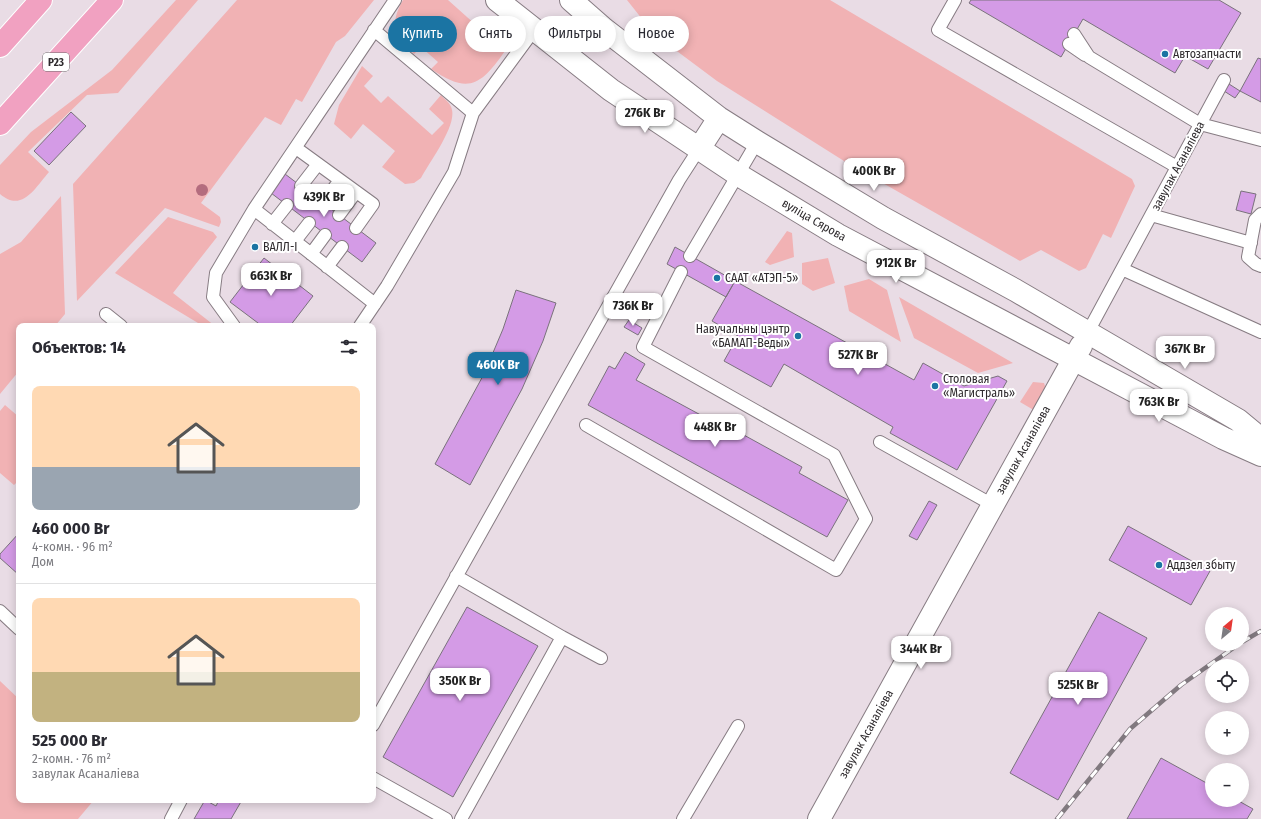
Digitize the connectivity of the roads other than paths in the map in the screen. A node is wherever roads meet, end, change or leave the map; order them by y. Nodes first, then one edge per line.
1 (41, 0) edge
2 (112, 0) edge
3 (395, 0) edge
4 (497, 0) edge
5 (571, 0) edge
6 (955, 0) edge
7 (374, 30) junction
8 (534, 30) joint
9 (1072, 39) dead end
10 (0, 46) edge
11 (562, 52) edge
12 (1224, 80) dead end
13 (473, 113) junction
14 (719, 118) junction
15 (0, 124) edge
16 (1200, 124) junction
17 (1261, 140) edge
18 (757, 142) junction
19 (296, 148) junction
20 (699, 149) junction
21 (318, 164) junction
22 (1177, 167) junction
23 (737, 174) junction
24 (340, 180) junction
25 (301, 186) dead end
26 (356, 192) junction
27 (323, 203) dead end
28 (286, 205) dead end
29 (254, 209) junction
30 (1261, 214) edge
31 (340, 215) dead end
32 (1151, 215) junction
33 (309, 222) dead end
34 (272, 224) junction
35 (356, 228) dead end
36 (325, 235) dead end
37 (295, 242) junction
38 (1251, 243) junction
39 (342, 247) dead end
40 (311, 254) junction
41 (690, 256) dead end
42 (1261, 266) edge
43 (327, 267) junction
44 (1122, 270) junction
45 (681, 272) dead end
46 (374, 304) junction
47 (106, 314) dead end
48 (117, 323) edge
49 (232, 323) edge
50 (362, 323) edge
51 (1088, 332) junction
52 (1261, 332) edge
53 (1074, 359) junction
54 (586, 425) dead end
55 (1261, 439) edge
56 (880, 442) dead end
57 (1261, 455) edge
58 (993, 506) junction
59 (456, 576) junction
60 (0, 611) edge
61 (16, 626) edge
62 (562, 636) junction
63 (601, 658) dead end
64 (376, 720) edge
65 (738, 726) dead end
66 (376, 780) edge
67 (179, 803) edge
68 (171, 819) edge
69 (446, 819) edge
70 (461, 819) edge
71 (683, 819) edge
72 (819, 819) edge

1 - 10 main road
2 - 15 main road, Р23
3 - 7 lane
4 - 8 street, вуліца Сярова
5 - 14 street
6 - 22 lane
7 - 13 lane
7 - 19 lane
8 - 13 lane
9 - 16 lane
11 - 20 street, вуліца Сярова
12 - 16 lane, завулак Асаналіева
13 - 46 lane
14 - 18 street
14 - 20 street
16 - 17 lane
16 - 22 lane, завулак Асаналіева
18 - 23 lane
18 - 51 street
19 - 21 lane
19 - 29 lane
20 - 23 street, вуліца Сярова
20 - 59 lane
21 - 24 lane
21 - 25 lane
22 - 32 lane, завулак Асаналіева
23 - 41 lane
23 - 53 street, вуліца Сярова
24 - 26 lane
24 - 27 lane
26 - 31 lane
26 - 35 lane
28 - 34 lane
29 - 34 lane
29 - 49 lane
30 - 38 lane
32 - 38 lane
32 - 44 lane, завулак Асаналіева
33 - 37 lane
34 - 37 lane
36 - 40 lane
37 - 40 lane
38 - 42 lane
39 - 43 lane
40 - 43 lane
43 - 46 lane
44 - 51 lane, завулак Асаналіева
44 - 52 lane
45 - 54 lane
46 - 50 lane
47 - 48 lane
51 - 53 street, завулак Асаналіева
51 - 55 street
53 - 57 street, вуліца Сярова
53 - 58 street, завулак Асаналіева
56 - 58 lane
58 - 72 street, завулак Асаналіева
59 - 62 lane
59 - 64 lane
60 - 61 lane
62 - 63 lane
62 - 70 lane
65 - 71 lane
66 - 69 lane
67 - 68 lane

